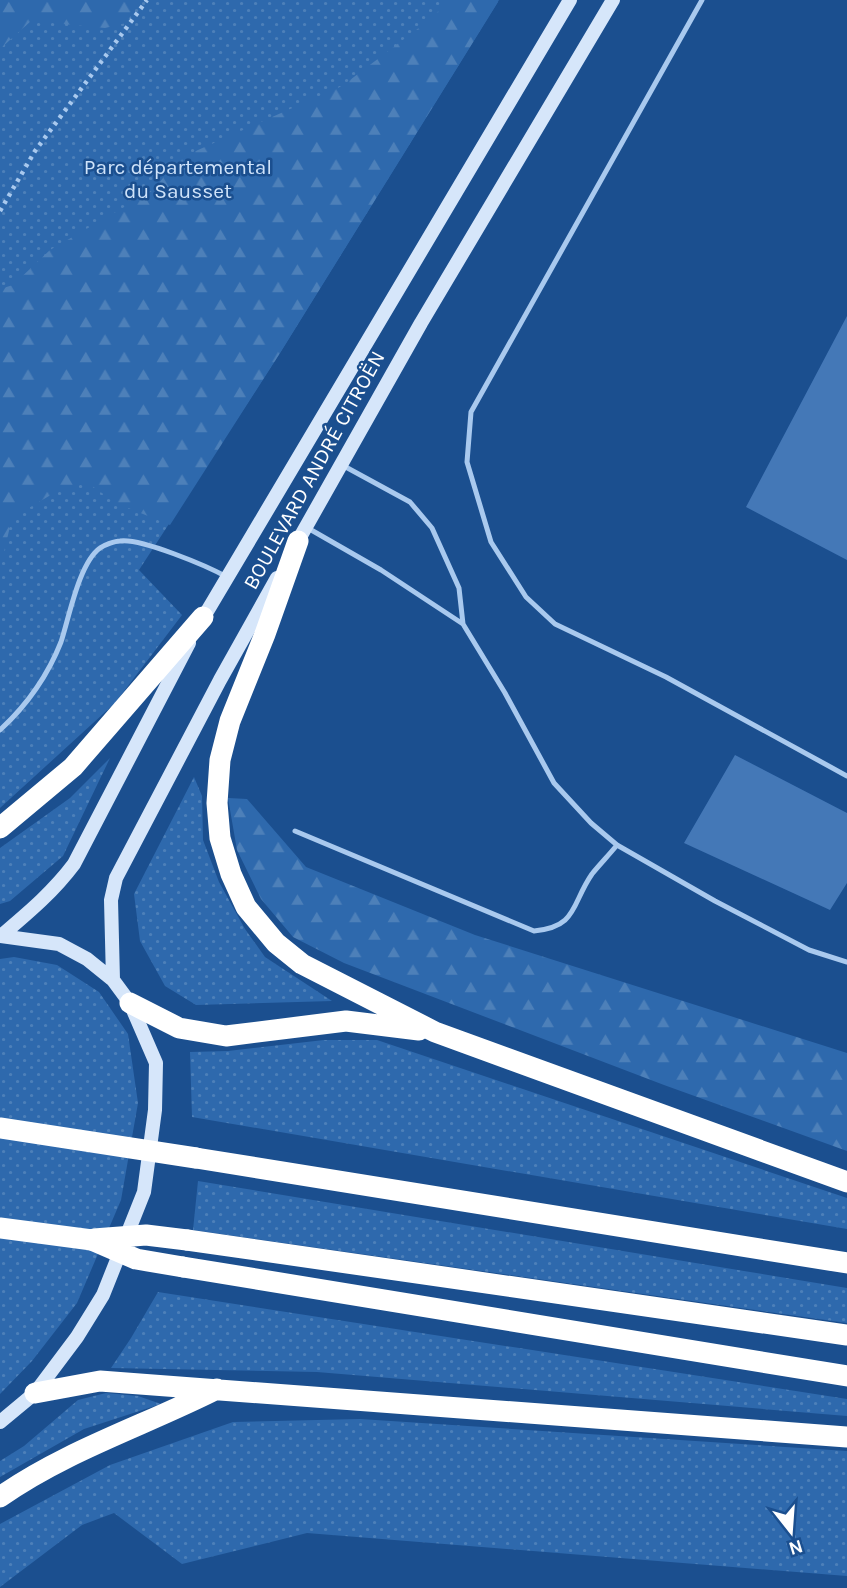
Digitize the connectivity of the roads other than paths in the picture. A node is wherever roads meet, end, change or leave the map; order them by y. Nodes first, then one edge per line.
1 (570, 0) edge
2 (613, 0) edge
3 (702, 0) edge
4 (342, 465) junction
5 (302, 534) junction
6 (227, 577) junction
7 (202, 617) junction
8 (463, 624) junction
9 (0, 730) edge
10 (847, 776) edge
11 (0, 828) edge
12 (295, 831) dead end
13 (617, 845) junction
14 (1, 935) edge
15 (847, 962) edge
16 (113, 980) junction
17 (130, 1003) junction
18 (435, 1031) junction
19 (0, 1128) edge
20 (847, 1182) edge
21 (0, 1228) edge
22 (92, 1240) junction
23 (847, 1263) edge
24 (847, 1335) edge
25 (847, 1376) edge
26 (219, 1388) junction
27 (35, 1393) junction
28 (0, 1422) edge
29 (847, 1437) edge
30 (0, 1497) edge

1 - 6 main road, BOULEVARD ANDRÉ CITROËN
2 - 4 main road, BOULEVARD ANDRÉ CITROËN
3 - 10 lane
4 - 5 main road, BOULEVARD ANDRÉ CITROËN
4 - 8 lane
5 - 8 lane
5 - 16 main road, BOULEVARD ANDRÉ CITROËN
5 - 18 highway
6 - 7 main road, BOULEVARD ANDRÉ CITROËN
6 - 9 lane
7 - 11 highway
7 - 14 main road, BOULEVARD ANDRÉ CITROËN
8 - 13 lane
12 - 13 lane
13 - 15 lane
14 - 16 main road, BOULEVARD ANDRÉ CITROËN
16 - 17 main road, BOULEVARD ANDRÉ CITROËN
17 - 18 highway
17 - 27 main road, BOULEVARD ANDRÉ CITROËN
18 - 20 highway
19 - 23 highway, bridge
21 - 22 highway
22 - 24 highway, bridge
22 - 25 highway, bridge
26 - 27 highway
26 - 29 highway
26 - 30 highway
27 - 28 main road, BOULEVARD ANDRÉ CITROËN

